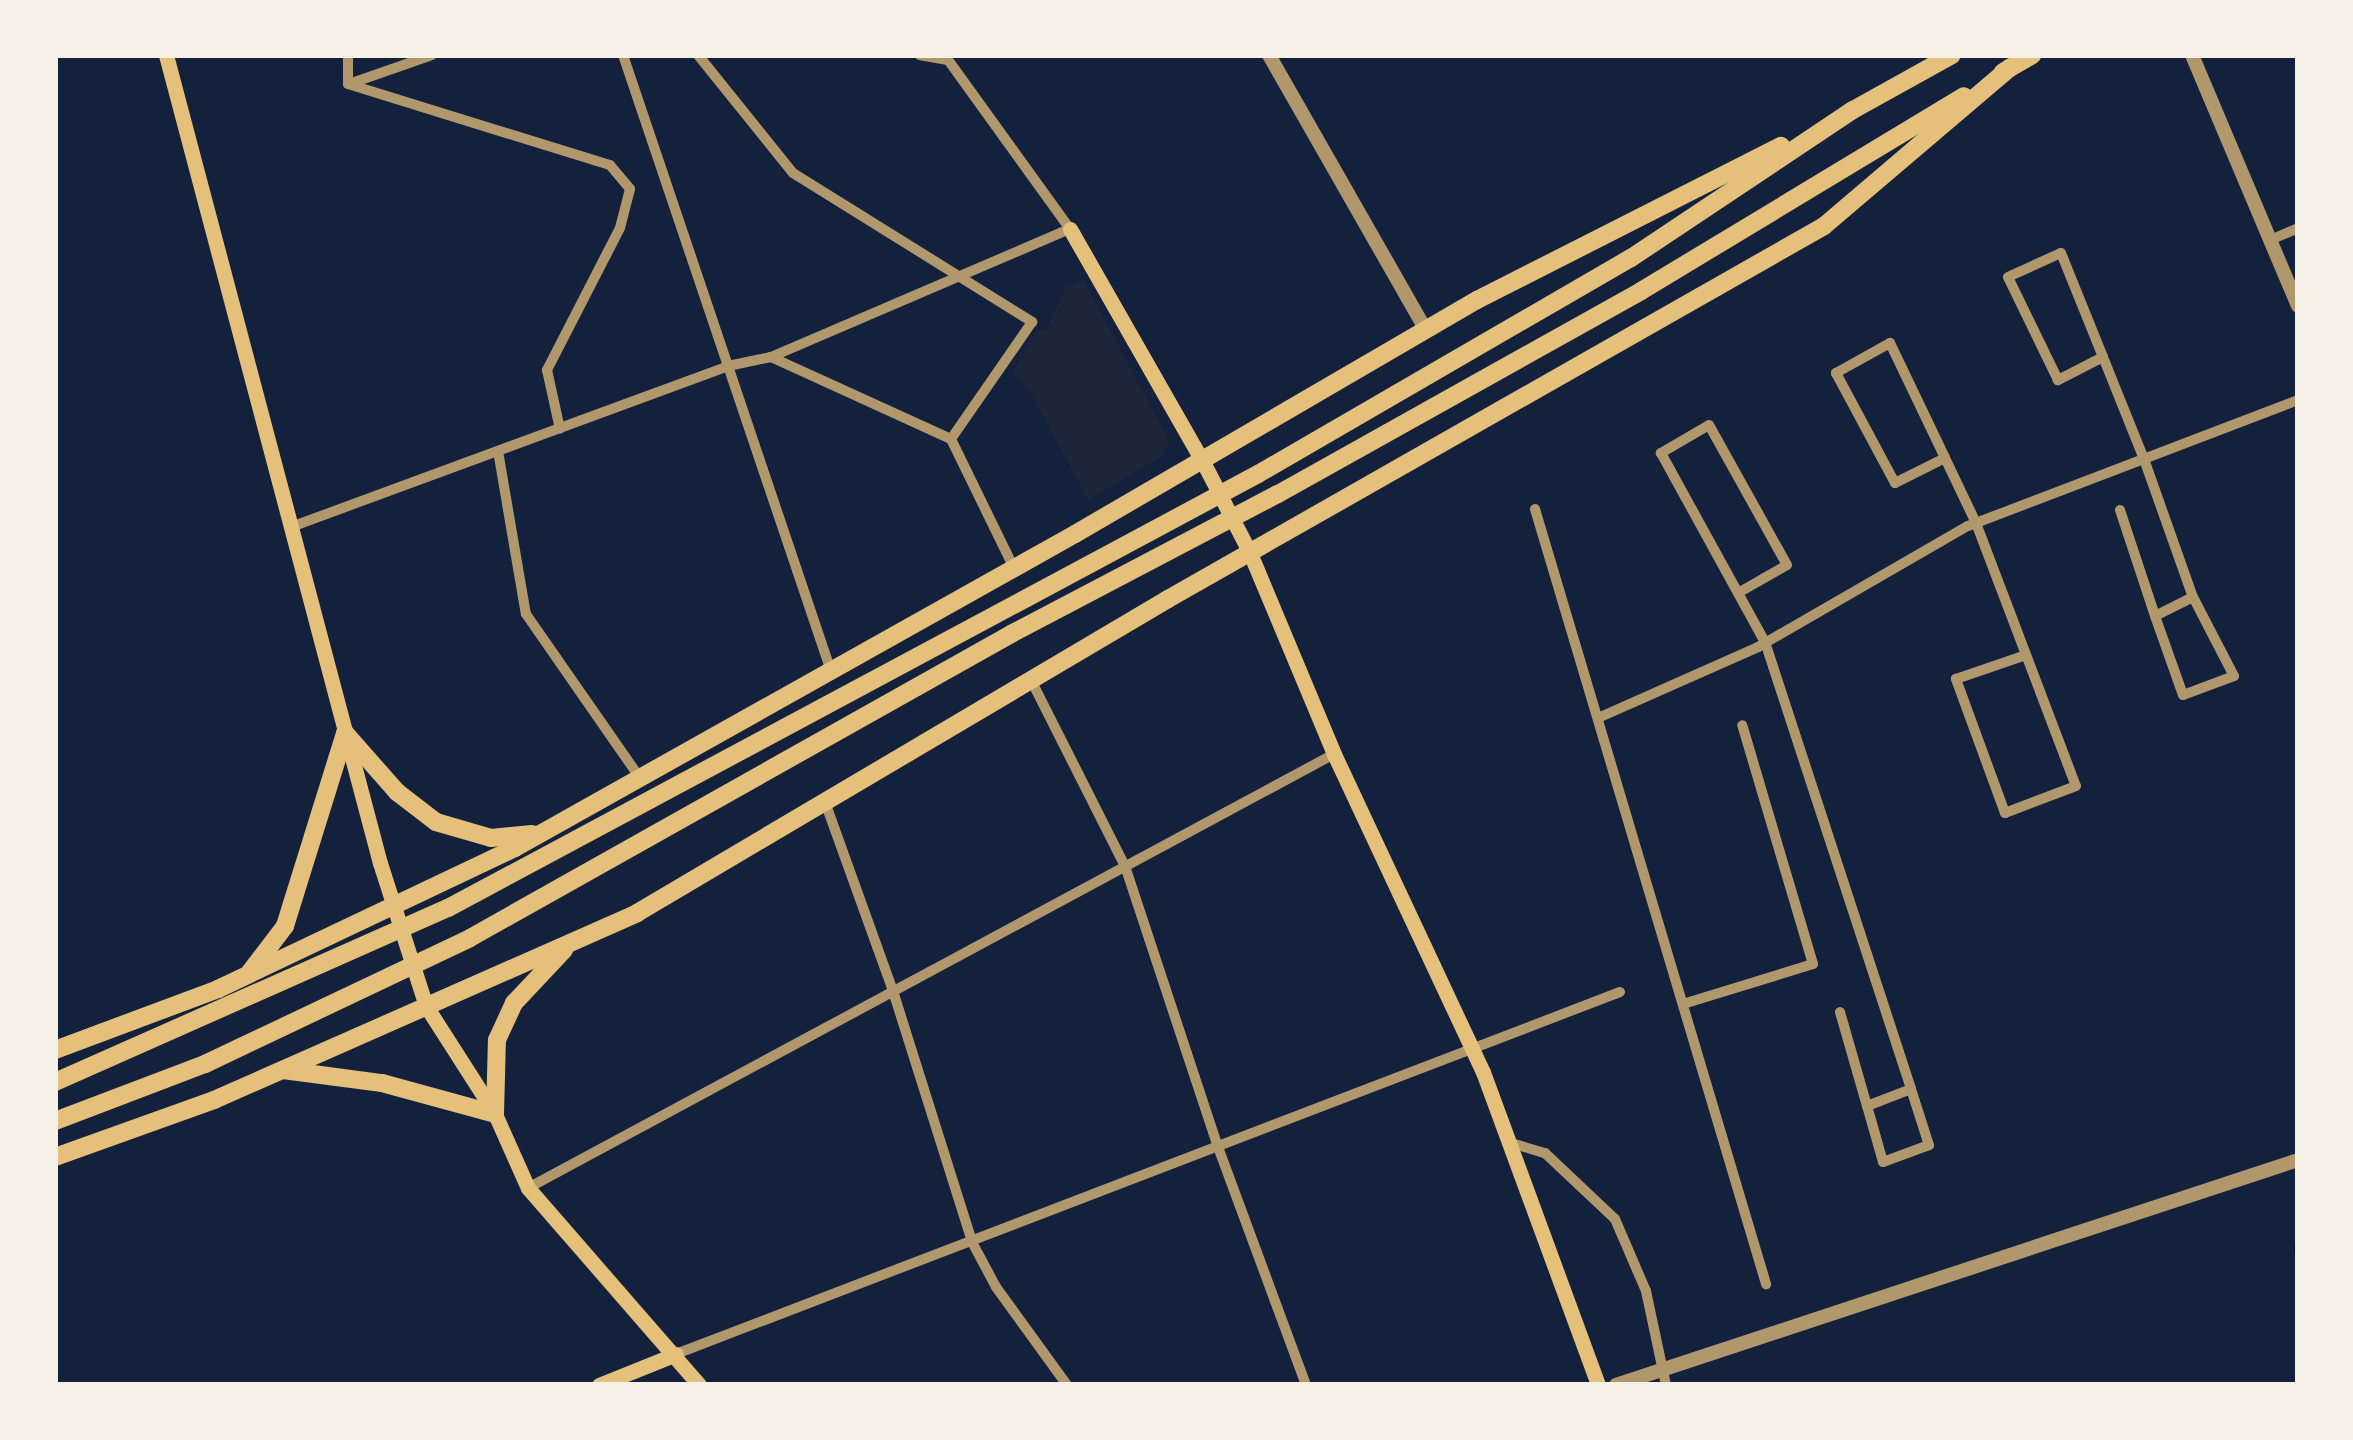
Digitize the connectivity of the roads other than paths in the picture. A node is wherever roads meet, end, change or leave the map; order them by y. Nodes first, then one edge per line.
1 (166, 55) edge
2 (348, 55) edge
3 (432, 55) edge
4 (623, 55) edge
5 (698, 55) edge
6 (919, 55) edge
7 (1268, 55) edge
8 (1952, 55) edge
9 (2032, 55) edge
10 (2192, 55) edge
11 (2012, 67) junction
12 (348, 84) junction
13 (1853, 110) junction
14 (1070, 228) junction
15 (2298, 228) edge
16 (2270, 240) junction
17 (959, 276) junction
18 (2298, 306) edge
19 (1426, 330) junction
20 (770, 357) junction
21 (2103, 357) junction
22 (728, 366) junction
23 (2298, 400) edge
24 (560, 428) junction
25 (951, 439) junction
26 (498, 451) junction
27 (1945, 458) junction
28 (2144, 459) junction
29 (1202, 460) junction
30 (1535, 510) dead end
31 (2120, 510) dead end
32 (1976, 523) junction
33 (291, 528) junction
34 (1250, 553) junction
35 (1014, 568) junction
36 (1738, 593) junction
37 (2192, 597) junction
38 (2155, 616) junction
39 (1766, 642) junction
40 (2026, 655) junction
41 (831, 671) junction
42 (1031, 680) junction
43 (1598, 718) junction
44 (1742, 726) dead end
45 (346, 733) junction
46 (1334, 754) junction
47 (640, 778) junction
48 (825, 802) junction
49 (542, 833) junction
50 (1125, 866) junction
51 (395, 908) junction
52 (570, 943) junction
53 (248, 975) junction
54 (893, 992) junction
55 (1620, 992) dead end
56 (1683, 1004) junction
57 (426, 1006) junction
58 (1840, 1012) dead end
59 (55, 1050) edge
60 (1473, 1050) junction
61 (282, 1070) junction
62 (55, 1082) edge
63 (1911, 1090) junction
64 (1867, 1106) junction
65 (495, 1114) junction
66 (55, 1122) edge
67 (1508, 1142) junction
68 (1218, 1147) junction
69 (55, 1157) edge
70 (2298, 1160) edge
71 (528, 1188) junction
72 (972, 1242) junction
73 (1766, 1284) dead end
74 (676, 1354) junction
75 (1665, 1368) junction
76 (599, 1385) edge
77 (699, 1385) edge
78 (1067, 1385) edge
79 (1306, 1385) edge
80 (1598, 1385) edge
81 (1616, 1385) edge
82 (1666, 1385) edge

1 - 33 main road
2 - 12 street
3 - 12 street
4 - 22 street
5 - 17 street
6 - 14 street
7 - 19 street
8 - 13 highway
9 - 11 highway
10 - 16 street
11 - 34 highway
11 - 66 highway
12 - 24 street
13 - 19 highway
13 - 62 highway
14 - 17 street
14 - 29 main road
15 - 16 street
16 - 18 street
17 - 20 street
17 - 25 street
19 - 29 highway
20 - 22 street
20 - 25 street
21 - 21 street
21 - 28 street
22 - 24 street
22 - 41 street
23 - 28 street
24 - 26 street
25 - 35 street
26 - 33 street
26 - 47 street
27 - 27 street
27 - 32 street
28 - 32 street
28 - 37 street
29 - 34 main road
29 - 35 highway
30 - 43 street
31 - 38 street
32 - 39 street
32 - 40 street
33 - 45 main road
34 - 42 highway
34 - 46 main road
35 - 41 highway
36 - 36 street
36 - 39 street
37 - 38 street
37 - 38 street
39 - 43 street
39 - 63 street
40 - 40 street
41 - 47 highway
42 - 48 highway
42 - 50 street
43 - 56 street
44 - 56 street
45 - 49 highway
45 - 51 main road
45 - 53 highway
46 - 50 street
46 - 60 main road
47 - 49 highway
48 - 52 highway
48 - 54 street
49 - 51 highway
50 - 54 street
50 - 68 street
51 - 53 highway
51 - 57 main road
52 - 57 highway
52 - 65 highway
53 - 59 highway
54 - 71 street
54 - 72 street
55 - 60 street
56 - 73 street
57 - 61 highway
57 - 65 main road
58 - 64 street
60 - 67 main road
60 - 68 street
61 - 65 highway
61 - 69 highway
63 - 64 street
63 - 64 street
65 - 71 main road
67 - 75 street
67 - 80 main road
68 - 72 street
68 - 79 street
70 - 75 street
71 - 74 main road
72 - 74 street
72 - 78 street
74 - 76 main road
74 - 77 main road
75 - 81 street
75 - 82 street

